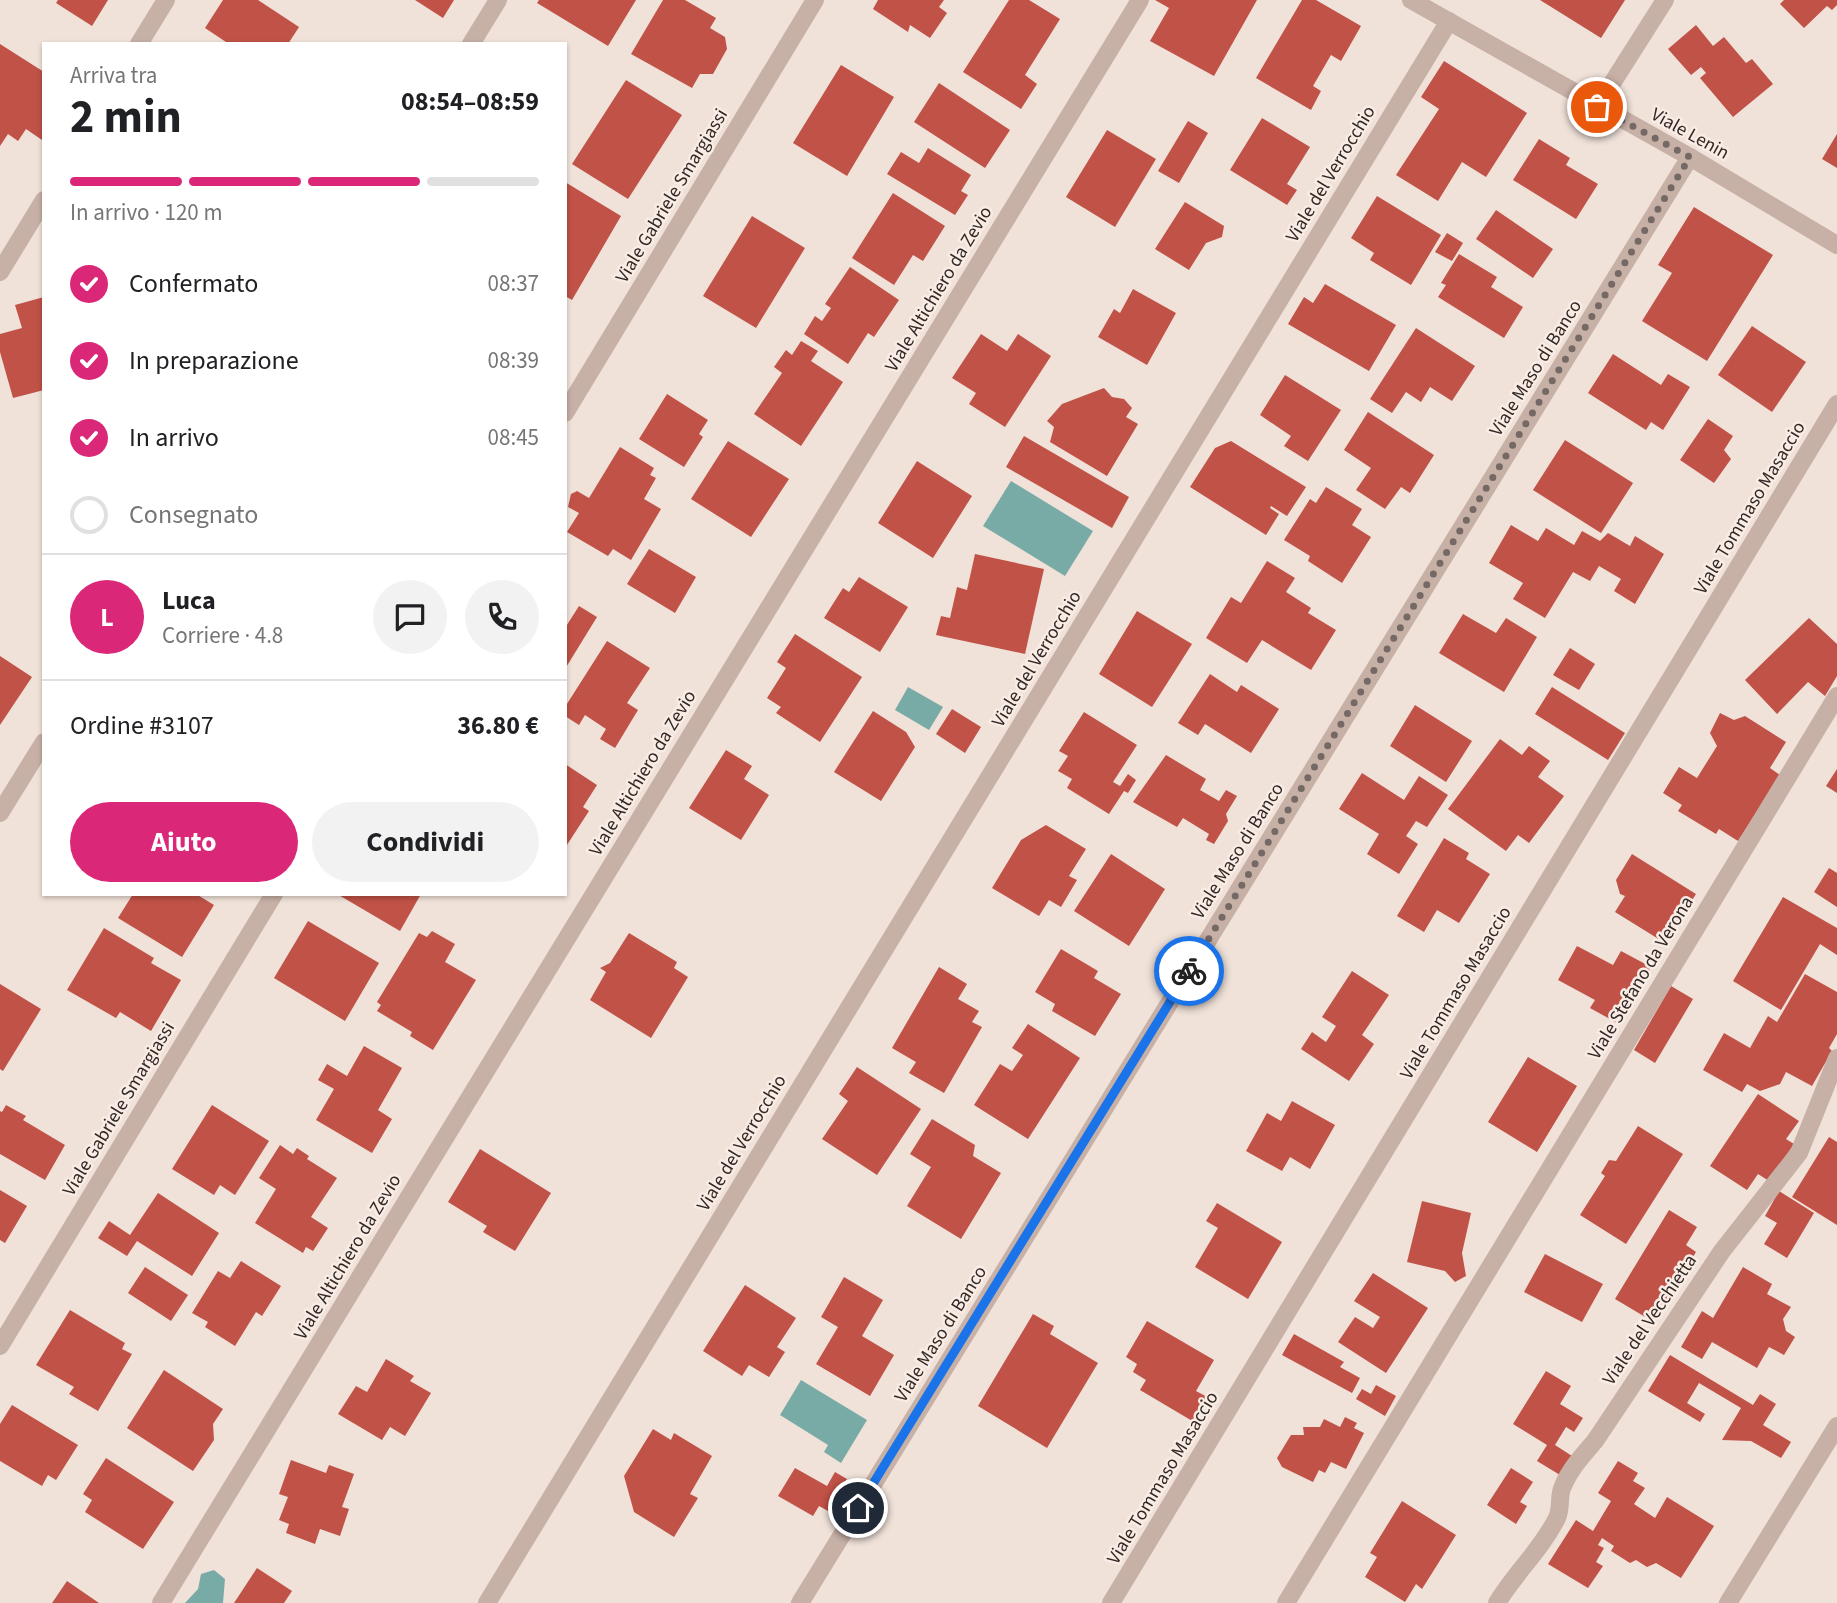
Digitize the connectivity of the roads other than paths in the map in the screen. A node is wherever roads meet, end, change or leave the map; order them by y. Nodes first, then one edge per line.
1 (166, 0) edge
2 (498, 0) edge
3 (816, 0) edge
4 (1140, 0) edge
5 (1411, 0) edge
6 (1665, 0) edge
7 (1449, 21) junction
8 (140, 42) edge
9 (472, 42) edge
10 (1597, 107) junction
11 (1690, 157) junction
12 (42, 204) edge
13 (1837, 245) edge
14 (0, 272) edge
15 (1837, 404) edge
16 (567, 410) edge
17 (1837, 696) edge
18 (42, 745) edge
19 (0, 813) edge
20 (273, 896) edge
21 (1837, 1058) edge
22 (0, 1346) edge
23 (1837, 1426) edge
24 (161, 1603) edge
25 (486, 1603) edge
26 (800, 1603) edge
27 (1111, 1603) edge
28 (1286, 1603) edge
29 (1497, 1603) edge
30 (1728, 1603) edge

1 - 8 street
2 - 9 street
3 - 16 street, Viale Gabriele Smargiassi
4 - 24 street, Viale Altichiero da Zevio
5 - 7 street, Viale Lenin
6 - 10 street
7 - 10 street, Viale Lenin
7 - 25 street, Viale del Verrocchio
10 - 11 street, Viale Lenin
11 - 13 street, Viale Lenin
11 - 26 street, Viale Maso di Banco
12 - 14 street
15 - 27 street, Viale Tommaso Masaccio
17 - 28 street, Viale Stefano da Verona
18 - 19 street
20 - 22 street, Viale Gabriele Smargiassi
21 - 29 street, Viale del Vecchietta
23 - 30 street

